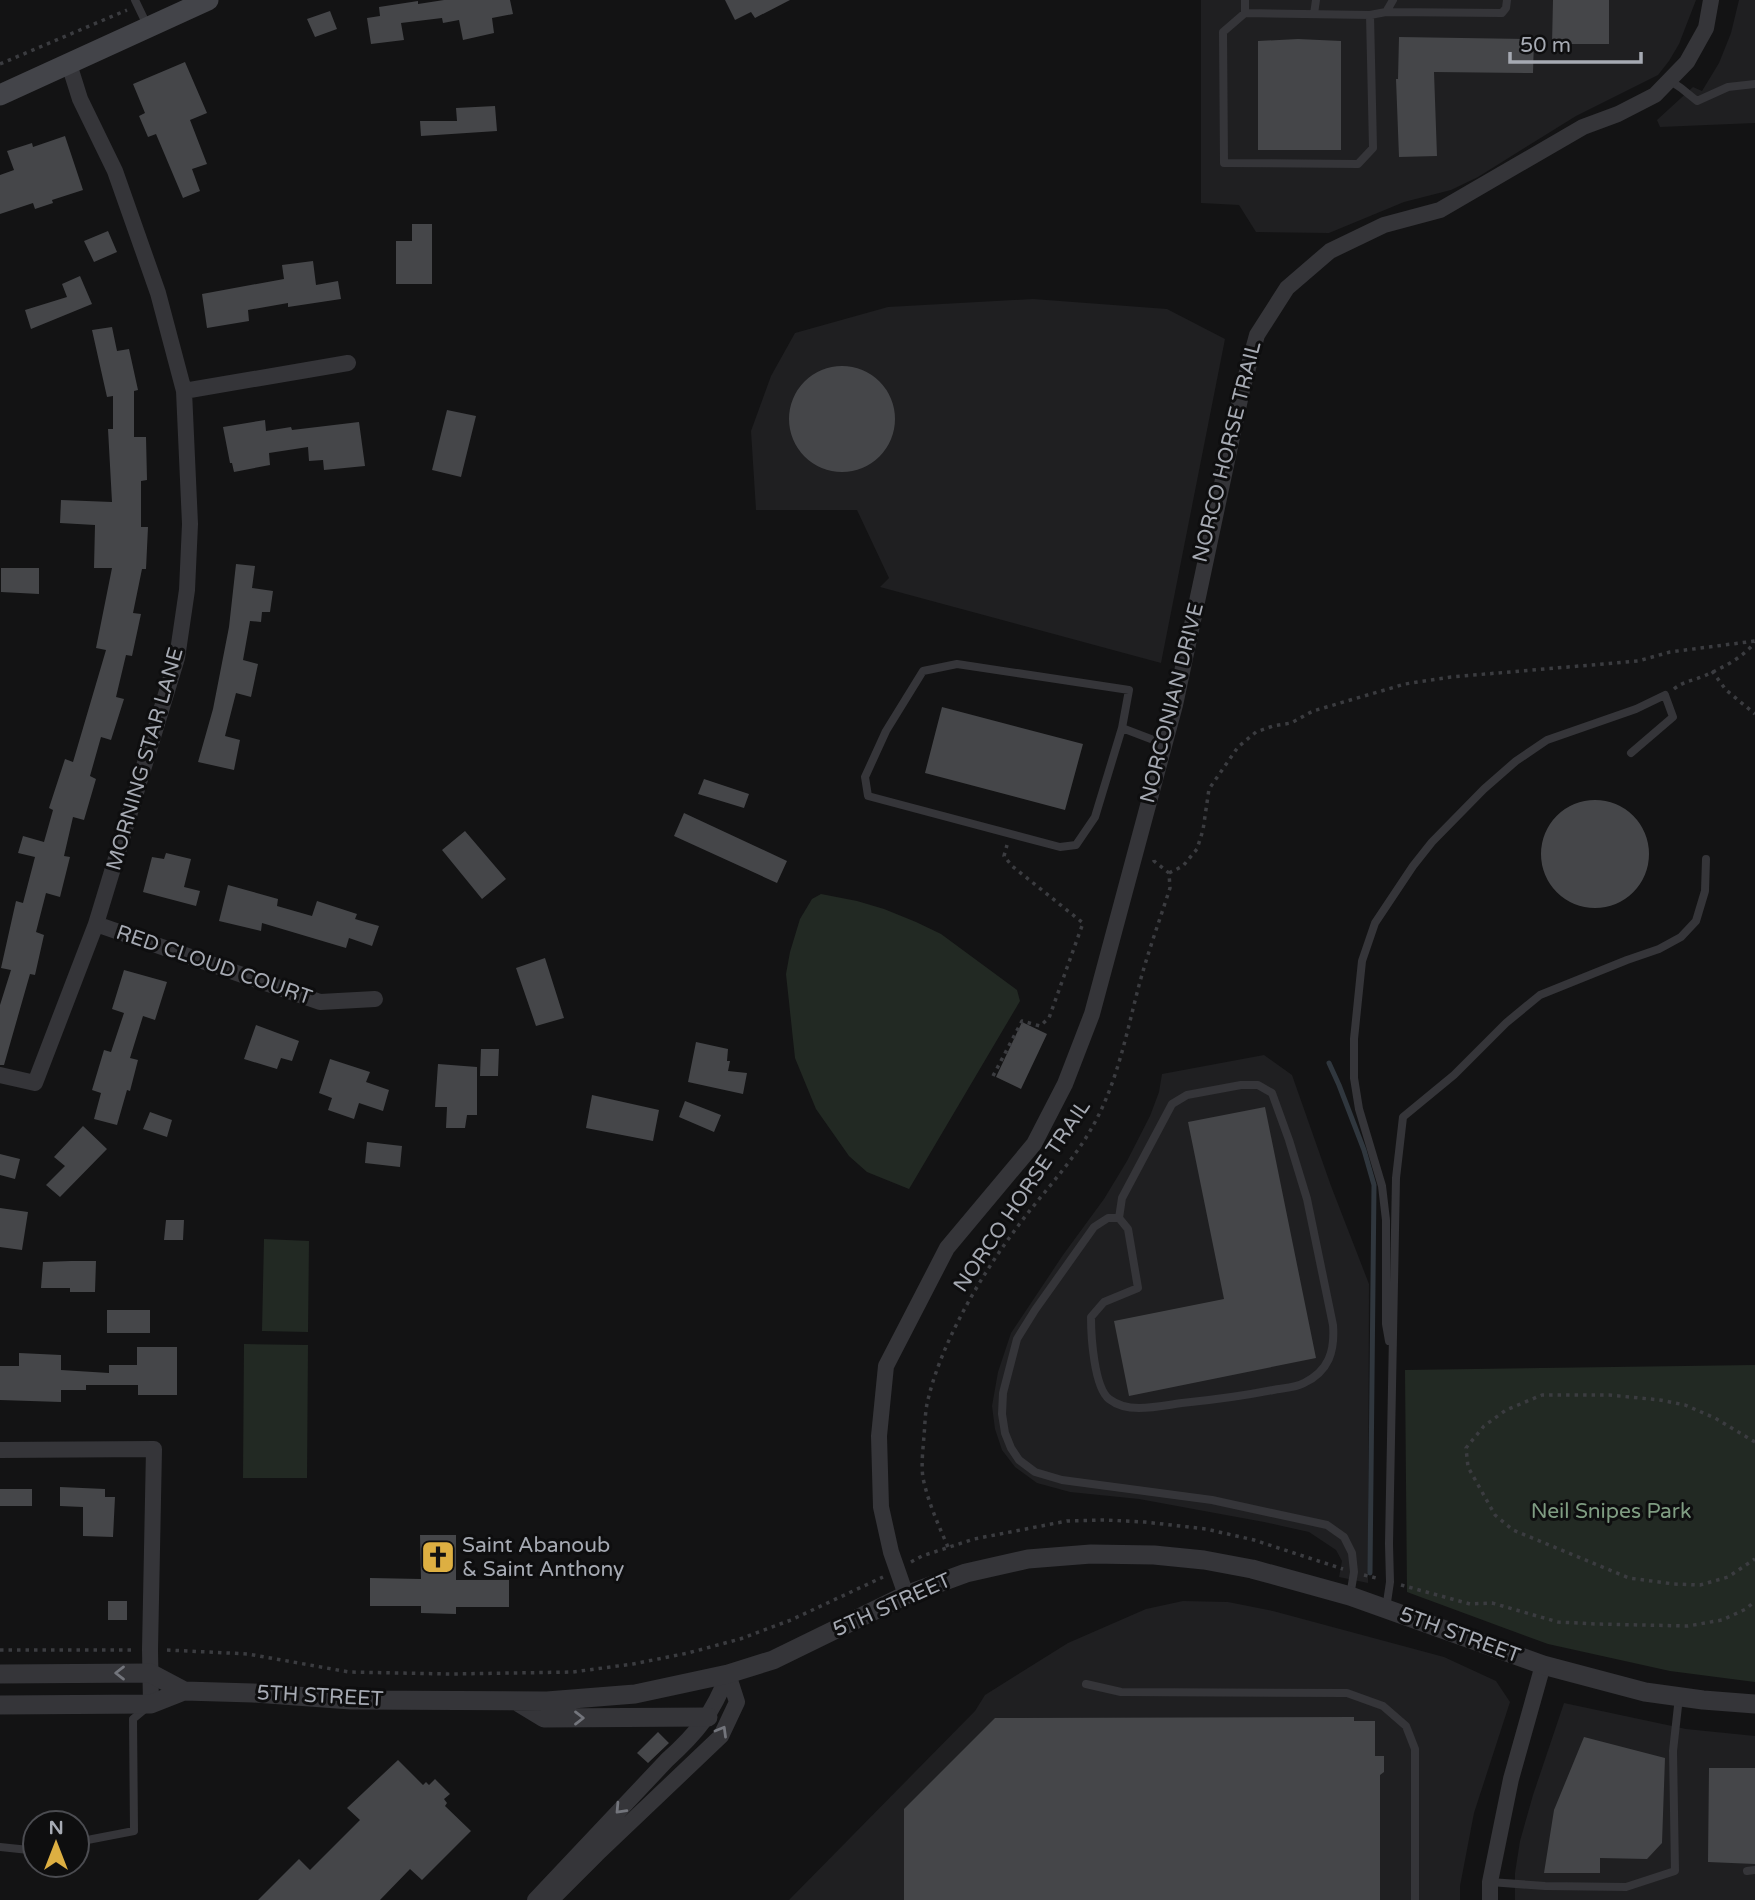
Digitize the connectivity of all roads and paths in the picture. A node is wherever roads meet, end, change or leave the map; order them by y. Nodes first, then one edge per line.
1 (207, 0) edge
2 (1245, 0) edge
3 (1316, 0) edge
4 (1393, 0) edge
5 (1507, 0) edge
6 (1711, 0) edge
7 (136, 3) edge
8 (1386, 12) junction
9 (1245, 13) junction
10 (1314, 14) junction
11 (1370, 15) junction
12 (148, 28) junction
13 (0, 64) edge
14 (69, 64) junction
15 (1669, 80) junction
16 (1755, 84) edge
17 (0, 95) edge
18 (348, 363) dead end
19 (184, 391) junction
20 (1755, 641) edge
21 (1712, 671) junction
22 (1665, 695) junction
23 (1755, 714) edge
24 (1122, 728) junction
25 (1164, 744) junction
26 (1631, 753) dead end
27 (1010, 833) junction
28 (1151, 849) dead end
29 (1706, 859) dead end
30 (1169, 873) junction
31 (96, 924) junction
32 (375, 999) dead end
33 (0, 1075) edge
34 (993, 1076) dead end
35 (1119, 1218) junction
36 (1392, 1361) junction
37 (1755, 1442) edge
38 (0, 1450) edge
39 (948, 1547) dead end
40 (1755, 1559) edge
41 (906, 1595) junction
42 (1350, 1596) junction
43 (1386, 1609) junction
44 (1542, 1665) junction
45 (150, 1673) junction
46 (0, 1674) edge
47 (728, 1674) junction
48 (1086, 1684) dead end
49 (184, 1691) junction
50 (1679, 1697) junction
51 (515, 1700) junction
52 (151, 1704) junction
53 (1755, 1704) edge
54 (0, 1705) edge
55 (708, 1717) junction
56 (91, 1839) edge
57 (0, 1847) edge
58 (21, 1849) edge
59 (1490, 1882) junction
60 (535, 1900) edge
61 (551, 1900) edge
62 (1415, 1900) edge
63 (1490, 1900) edge

1 - 12 main road
2 - 9 lane
3 - 10 lane
4 - 8 lane
5 - 8 lane
6 - 15 street, NORCONIAN DRIVE
7 - 12 lane
7 - 13 path
8 - 11 lane
9 - 10 lane
9 - 11 lane
10 - 11 lane
12 - 14 main road
14 - 17 main road
14 - 19 street, MORNING STAR LANE
15 - 16 lane
15 - 25 street, NORCONIAN DRIVE
18 - 19 street
19 - 31 street, MORNING STAR LANE
20 - 21 path
20 - 30 path
21 - 22 path
21 - 23 path
22 - 26 lane
22 - 36 lane
24 - 25 lane
24 - 27 lane
24 - 27 lane
25 - 41 street, NORCONIAN DRIVE
27 - 34 path
28 - 30 path
29 - 36 lane
30 - 39 path, NORCO HORSE TRAIL
31 - 32 street, RED CLOUD COURT
31 - 33 street, MORNING STAR LANE
35 - 35 lane
35 - 42 lane
36 - 43 lane
37 - 40 path
38 - 45 street
41 - 42 street, 5TH STREET
41 - 47 street, 5TH STREET
42 - 43 street, 5TH STREET
43 - 44 street, 5TH STREET
44 - 50 street, 5TH STREET
44 - 59 street
45 -> 46 street, 5TH STREET
45 - 49 street, 5TH STREET
45 - 52 street
47 - 51 street, 5TH STREET
47 - 55 street
61 -> 47 street
48 - 62 lane
49 - 51 street, 5TH STREET
49 - 52 street, 5TH STREET
50 - 53 street, 5TH STREET
50 - 59 lane
51 -> 55 street
52 - 54 street, 5TH STREET
52 - 56 lane
55 -> 60 street
57 - 58 lane
59 - 63 street

